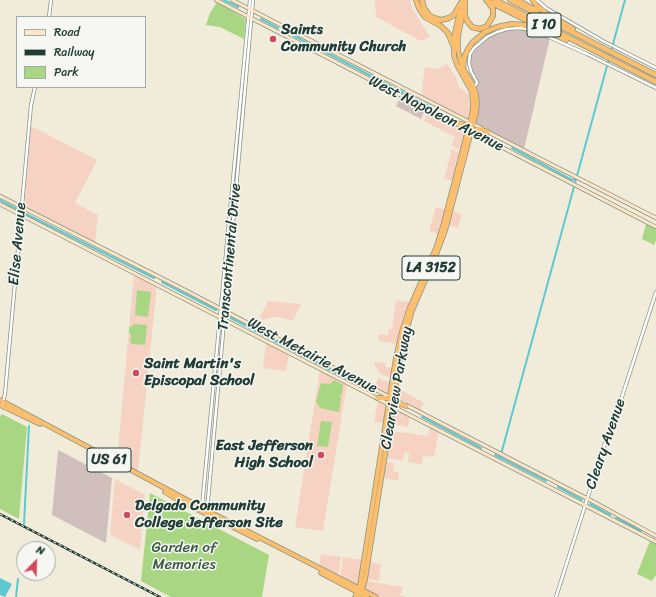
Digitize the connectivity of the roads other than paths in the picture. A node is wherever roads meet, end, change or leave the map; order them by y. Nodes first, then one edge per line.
1 (51, 0) edge
2 (216, 0) edge
3 (232, 0) edge
4 (250, 0) edge
5 (254, 0) edge
6 (416, 0) edge
7 (422, 0) edge
8 (486, 0) edge
9 (495, 0) edge
10 (510, 0) edge
11 (517, 0) edge
12 (532, 0) edge
13 (537, 0) edge
14 (464, 1) edge
15 (250, 9) junction
16 (49, 16) edge
17 (250, 17) junction
18 (557, 20) junction
19 (283, 26) junction
20 (539, 26) junction
21 (457, 30) junction
22 (277, 32) junction
23 (293, 32) junction
24 (290, 38) junction
25 (588, 40) junction
26 (454, 47) junction
27 (593, 50) junction
28 (463, 68) junction
29 (656, 68) edge
30 (656, 75) edge
31 (656, 82) edge
32 (471, 87) junction
33 (35, 88) edge
34 (656, 88) edge
35 (434, 104) junction
36 (444, 109) junction
37 (431, 111) junction
38 (440, 115) junction
39 (449, 120) junction
40 (472, 123) junction
41 (470, 131) junction
42 (488, 132) junction
43 (483, 138) junction
44 (501, 138) junction
45 (495, 144) junction
46 (511, 144) junction
47 (237, 151) junction
48 (508, 151) junction
49 (0, 196) edge
50 (0, 204) edge
51 (629, 204) junction
52 (17, 205) junction
53 (22, 208) junction
54 (450, 209) junction
55 (12, 210) junction
56 (626, 211) junction
57 (643, 212) junction
58 (32, 213) junction
59 (21, 215) junction
60 (26, 217) junction
61 (639, 218) junction
62 (656, 218) edge
63 (656, 227) edge
64 (154, 275) junction
65 (148, 280) junction
66 (164, 280) junction
67 (162, 287) junction
68 (420, 288) junction
69 (656, 292) edge
70 (215, 306) junction
71 (221, 309) junction
72 (225, 311) junction
73 (212, 312) junction
74 (220, 316) junction
75 (233, 316) junction
76 (224, 319) junction
77 (228, 321) junction
78 (394, 373) junction
79 (396, 382) junction
80 (364, 384) junction
81 (374, 389) junction
82 (362, 390) junction
83 (371, 395) junction
84 (377, 398) joint
85 (391, 401) junction
86 (1, 403) edge
87 (409, 407) junction
88 (415, 410) junction
89 (420, 413) junction
90 (411, 414) junction
91 (418, 419) junction
92 (385, 441) junction
93 (482, 445) junction
94 (480, 451) junction
95 (498, 453) junction
96 (492, 458) junction
97 (548, 478) junction
98 (544, 484) junction
99 (558, 484) junction
100 (554, 489) junction
101 (582, 496) junction
102 (587, 499) junction
103 (592, 501) junction
104 (578, 502) junction
105 (585, 506) junction
106 (590, 508) junction
107 (201, 510) junction
108 (612, 512) junction
109 (207, 513) junction
110 (608, 517) junction
111 (370, 522) junction
112 (656, 536) edge
113 (371, 540) junction
114 (656, 542) edge
115 (360, 592) edge
116 (355, 597) edge
117 (367, 597) edge
118 (376, 597) edge
119 (556, 597) edge

1 - 16 street
2 - 17 main road, West Napoleon Avenue
3 - 15 main road, West Napoleon Avenue
4 - 15 street, Transcontinental Drive
5 - 15 street, Transcontinental Drive
6 - 26 highway
7 - 14 highway
8 - 14 highway
8 - 20 highway
9 - 27 highway, I 10
10 - 25 highway, I 10
11 - 18 highway
12 - 18 highway
13 - 29 street
14 - 21 highway, Clearview Parkway / LA 3152
15 - 17 street, Transcontinental Drive
15 - 19 main road, West Napoleon Avenue
17 - 22 main road, West Napoleon Avenue
17 - 47 street, Transcontinental Drive
18 - 25 highway
19 - 22 main road
19 - 23 main road, West Napoleon Avenue
20 - 27 highway
20 - 28 highway
21 - 26 highway, Clearview Parkway / LA 3152
21 - 28 highway, Clearview Parkway / LA 3152
22 - 24 main road, West Napoleon Avenue
23 - 24 main road
23 - 35 main road, West Napoleon Avenue
24 - 37 main road, West Napoleon Avenue
25 - 30 highway, I 10
26 - 32 highway, Clearview Parkway / LA 3152
27 - 31 highway, I 10
28 - 32 highway, Clearview Parkway / LA 3152
32 - 34 street
32 - 40 highway, Clearview Parkway / LA 3152
32 - 40 highway, Clearview Parkway / LA 3152
33 - 53 street, Elise Avenue
35 - 36 main road, West Napoleon Avenue
35 - 37 main road
36 - 38 main road
36 - 40 main road, West Napoleon Avenue
37 - 38 main road, West Napoleon Avenue
38 - 39 main road, West Napoleon Avenue
39 - 40 highway
39 - 41 main road, West Napoleon Avenue
40 - 41 highway, Clearview Parkway / LA 3152
40 - 42 main road, West Napoleon Avenue
41 - 42 highway
41 - 43 main road, West Napoleon Avenue
41 - 54 highway, Clearview Parkway / LA 3152
41 - 54 highway, Clearview Parkway / LA 3152
42 - 43 main road
42 - 44 main road, West Napoleon Avenue
43 - 45 main road, West Napoleon Avenue
44 - 45 main road
44 - 46 main road, West Napoleon Avenue
45 - 48 main road, West Napoleon Avenue
46 - 48 main road
46 - 51 main road, West Napoleon Avenue
47 - 71 street, Transcontinental Drive
47 - 72 street, Transcontinental Drive
48 - 56 main road, West Napoleon Avenue
49 - 52 main road, West Metairie Avenue
50 - 55 main road, West Metairie Avenue
51 - 56 main road
51 - 57 main road, West Napoleon Avenue
52 - 53 main road, West Metairie Avenue
52 - 55 main road
53 - 58 main road, West Metairie Avenue
53 - 59 street, Elise Avenue
54 - 68 highway, Clearview Parkway / LA 3152
54 - 68 highway, Clearview Parkway / LA 3152
55 - 59 main road, West Metairie Avenue
56 - 61 main road, West Napoleon Avenue
57 - 61 main road
57 - 62 main road, West Napoleon Avenue
58 - 60 main road
58 - 64 main road, West Metairie Avenue
59 - 60 main road, West Metairie Avenue
59 - 86 street, Elise Avenue
60 - 65 main road, West Metairie Avenue
61 - 63 main road, West Napoleon Avenue
64 - 65 main road
64 - 66 main road, West Metairie Avenue
65 - 67 main road, West Metairie Avenue
66 - 67 main road
66 - 70 main road, West Metairie Avenue
67 - 73 main road, West Metairie Avenue
68 - 78 highway, Clearview Parkway / LA 3152
68 - 79 highway, Clearview Parkway / LA 3152
69 - 102 street, Cleary Avenue
70 - 71 main road, West Metairie Avenue
70 - 73 main road
71 - 72 main road, West Metairie Avenue
71 - 74 street, Transcontinental Drive
72 - 75 main road, West Metairie Avenue
72 - 76 street, Transcontinental Drive
73 - 74 main road, West Metairie Avenue
74 - 76 main road, West Metairie Avenue
74 - 107 street, Transcontinental Drive
75 - 77 main road
75 - 80 main road, West Metairie Avenue
76 - 77 main road, West Metairie Avenue
76 - 109 street, Transcontinental Drive
77 - 82 main road, West Metairie Avenue
78 - 79 highway
78 - 85 highway, Clearview Parkway / LA 3152
79 - 85 highway, Clearview Parkway / LA 3152
80 - 81 main road, West Metairie Avenue
80 - 82 main road
81 - 83 main road
81 - 85 main road, West Metairie Avenue
82 - 83 main road, West Metairie Avenue
83 - 84 main road, West Metairie Avenue
84 - 85 highway
85 - 87 highway
85 - 90 main road, West Metairie Avenue
85 - 92 highway, Clearview Parkway / LA 3152
86 - 107 highway, US 61
87 - 88 main road
87 - 90 main road
88 - 89 main road
88 - 90 main road
89 - 90 main road
89 - 91 main road
89 - 93 main road
90 - 91 main road, West Metairie Avenue
91 - 94 main road, West Metairie Avenue
92 - 111 highway, Clearview Parkway / LA 3152
92 - 113 highway, Clearview Parkway / LA 3152
93 - 94 main road
93 - 95 main road
94 - 96 main road, West Metairie Avenue
95 - 96 main road
95 - 97 main road
96 - 98 main road, West Metairie Avenue
97 - 98 main road
97 - 99 main road
98 - 100 main road, West Metairie Avenue
99 - 100 main road
99 - 101 main road
100 - 104 main road, West Metairie Avenue
101 - 102 main road
101 - 104 main road
102 - 103 main road
102 - 105 street, Cleary Avenue
103 - 106 main road
103 - 108 main road
104 - 105 main road, West Metairie Avenue
105 - 106 main road, West Metairie Avenue
105 - 119 street, Cleary Avenue
106 - 110 main road, West Metairie Avenue
107 - 109 highway, US 61
108 - 110 main road
108 - 112 main road
109 - 115 highway, US 61
110 - 114 main road, West Metairie Avenue
111 - 113 highway
111 - 115 highway, Clearview Parkway / LA 3152
113 - 115 highway, Clearview Parkway / LA 3152
115 - 116 highway, LA 3152
115 - 117 highway, US 61
115 - 118 highway, US 61

